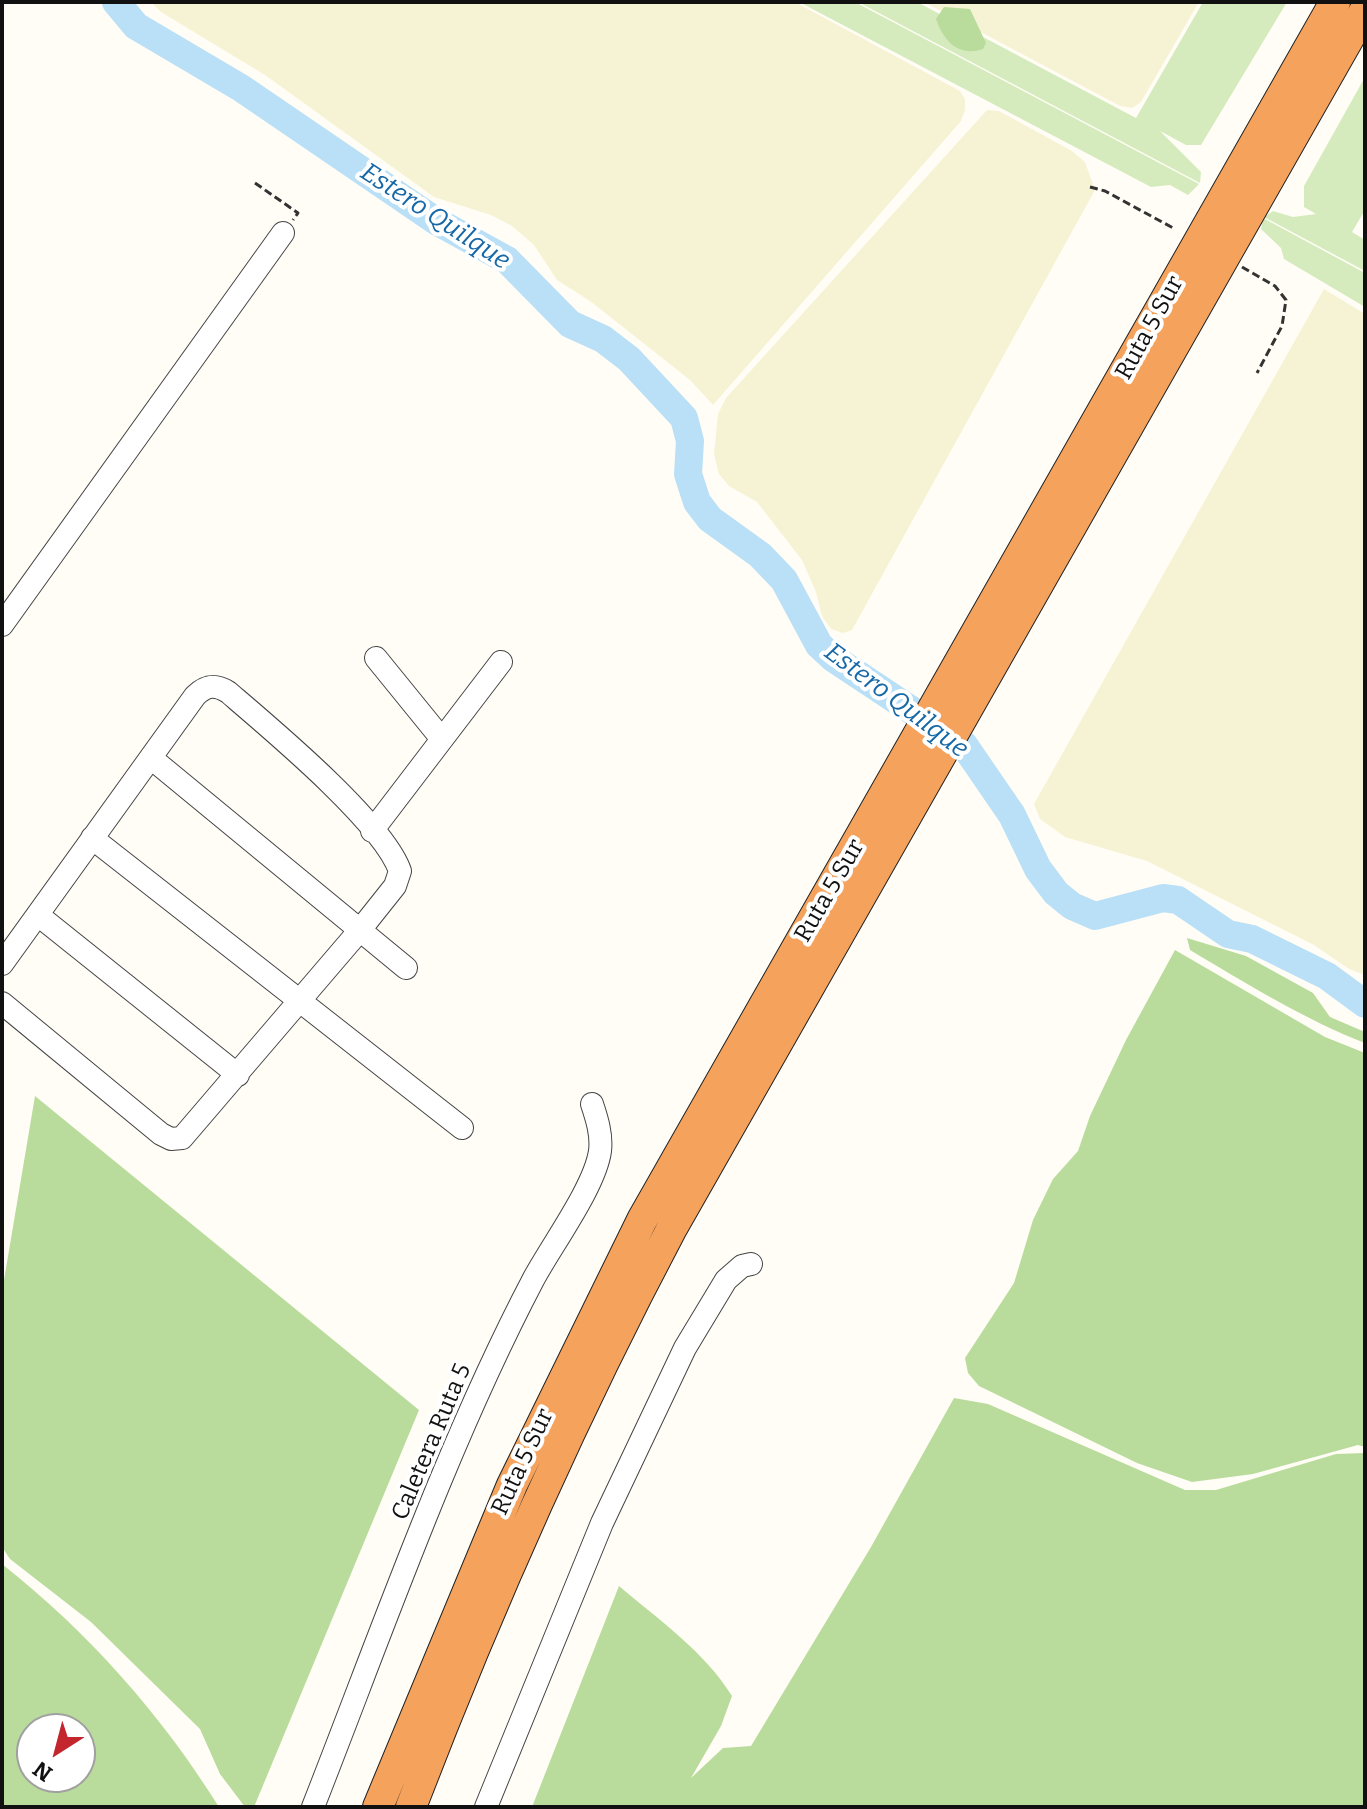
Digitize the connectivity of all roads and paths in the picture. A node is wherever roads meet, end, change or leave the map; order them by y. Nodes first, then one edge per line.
1 (1335, 2) edge
2 (1365, 10) edge
3 (255, 183) dead end
4 (1090, 187) dead end
5 (1248, 187) junction
6 (1175, 229) dead end
7 (283, 233) joint
8 (1238, 265) dead end
9 (1257, 373) dead end
10 (2, 625) edge
11 (376, 658) dead end
12 (501, 662) dead end
13 (441, 738) junction
14 (929, 749) junction
15 (151, 758) junction
16 (372, 831) junction
17 (92, 838) junction
18 (38, 915) junction
19 (360, 930) junction
20 (2, 964) edge
21 (406, 968) dead end
22 (301, 1000) junction
23 (2, 1003) edge
24 (238, 1075) junction
25 (592, 1104) dead end
26 (462, 1128) dead end
27 (751, 1264) dead end
28 (313, 1807) edge
29 (378, 1807) edge
30 (411, 1807) edge
31 (486, 1807) edge

1 - 5 highway, Ruta 5 Sur
2 - 5 highway, Ruta 5 Sur
3 - 7 path
4 - 6 path
5 - 14 highway, Ruta 5 Sur
7 - 10 street
8 - 9 path
11 - 13 street
12 - 13 street
13 - 16 street
14 - 29 highway, Ruta 5 Sur
14 - 30 highway, Ruta 5 Sur
15 - 16 street
15 - 17 street
15 - 19 street
16 - 19 street
17 - 18 street
17 - 22 street
18 - 20 street
18 - 24 street
19 - 21 street
19 - 22 street
22 - 24 street
22 - 26 street
23 - 24 street
25 - 28 street, Caletera Ruta 5
27 - 31 street

